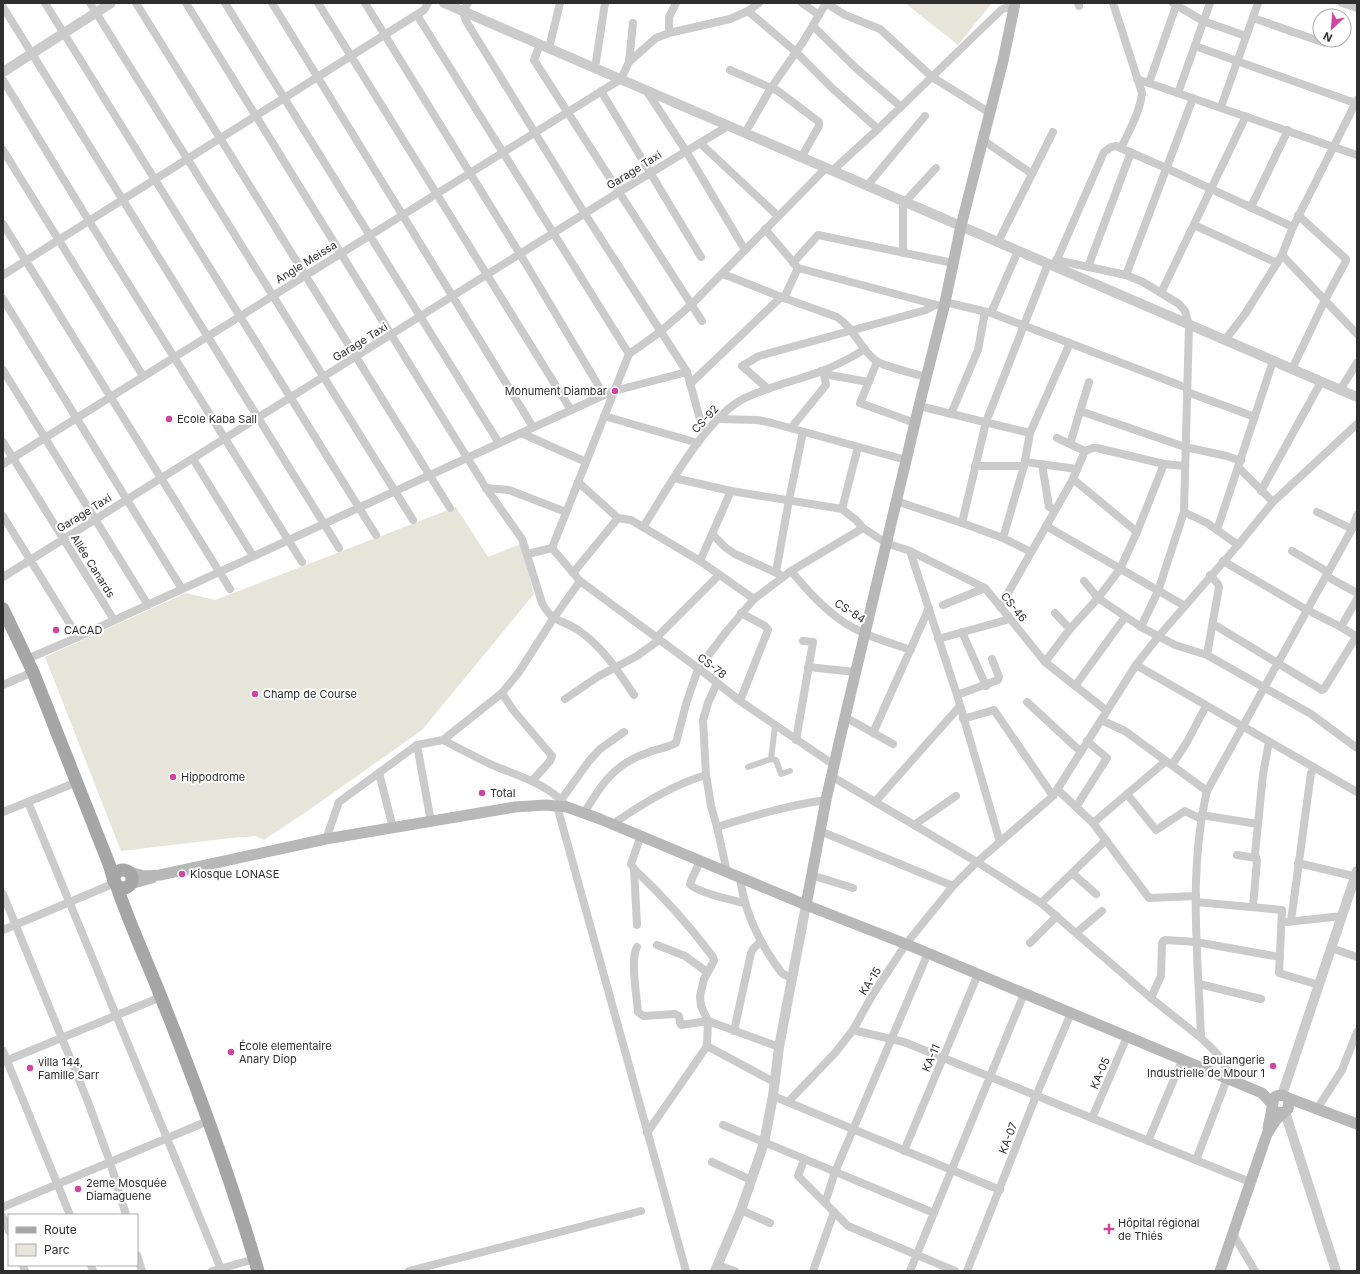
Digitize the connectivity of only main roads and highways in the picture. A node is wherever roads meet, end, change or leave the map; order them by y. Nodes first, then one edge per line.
1 (1015, 6) edge
2 (3, 609) edge
3 (104, 852) junction
4 (125, 871) junction
5 (160, 875) junction
6 (120, 884) junction
7 (806, 905) junction
8 (1256, 1091) junction
9 (1283, 1096) junction
10 (1272, 1106) junction
11 (1313, 1108) junction
12 (1285, 1112) junction
13 (1357, 1124) edge
14 (1267, 1134) junction
15 (257, 1265) edge
16 (1220, 1271) edge

1 - 7 main road
2 - 3 main road
3 - 4 main road
3 - 6 main road
4 - 5 main road
4 - 6 main road
5 - 6 main road
5 - 7 main road
6 - 15 main road
7 - 8 main road
8 - 9 main road
8 - 10 main road
9 - 10 main road
9 - 11 main road
9 - 12 main road
10 - 12 main road
10 - 14 main road
11 - 12 main road
11 - 13 main road
12 - 14 main road
14 - 16 main road

